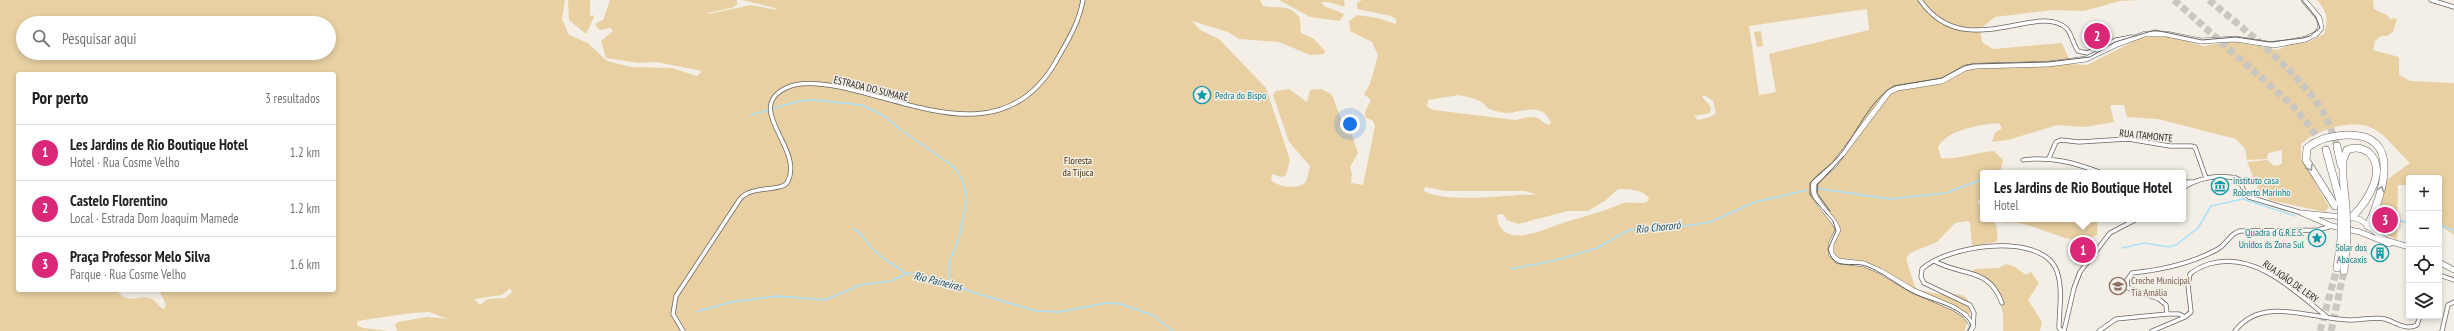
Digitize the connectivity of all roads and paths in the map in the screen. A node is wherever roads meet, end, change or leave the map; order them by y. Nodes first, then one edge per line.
1 (1083, 0) edge
2 (1920, 0) edge
3 (2304, 0) edge
4 (2431, 0) edge
5 (2454, 7) edge
6 (2137, 37) junction
7 (2337, 146) tunnel mouth
8 (2326, 150) tunnel mouth
9 (2049, 158) junction
10 (2023, 160) dead end
11 (2094, 170) edge
12 (2206, 178) junction
13 (2186, 182) edge
14 (2192, 182) junction
15 (2343, 182) junction
16 (2186, 186) edge
17 (2341, 206) junction
18 (2302, 213) junction
19 (2328, 216) junction
20 (2335, 217) junction
21 (2352, 217) junction
22 (2130, 222) edge
23 (2329, 225) junction
24 (2368, 226) junction
25 (2351, 230) junction
26 (2360, 232) junction
27 (2344, 238) junction
28 (2396, 244) junction
29 (2406, 246) edge
30 (1934, 261) junction
31 (2442, 264) edge
32 (2337, 268) tunnel mouth
33 (2454, 270) edge
34 (2344, 271) tunnel mouth
35 (2442, 277) edge
36 (2454, 280) edge
37 (2454, 302) edge
38 (2002, 303) dead end
39 (2167, 314) junction
40 (2185, 317) junction
41 (2327, 317) junction
42 (2419, 319) edge
43 (1972, 328) edge
44 (683, 331) edge
45 (2063, 331) edge
46 (2099, 331) edge
47 (2152, 331) edge
48 (2235, 331) edge
49 (2442, 331) edge

1 - 44 street, ESTRADA DO SUMARÉ
2 - 6 street
3 - 6 street
4 - 5 street
6 - 43 street
7 - 15 highway
8 - 17 highway
9 - 10 street
9 - 11 street
9 - 12 street, RUA ITAMONTE
12 - 14 street
12 - 18 street
13 - 14 street
14 - 16 street
15 - 17 highway
15 - 21 highway
24 -> 17 highway
17 - 27 highway, bridge
17 - 27 highway, bridge
18 - 19 street
18 - 23 street
19 - 20 street
19 - 23 street
20 - 21 street
20 - 23 street
21 - 24 street
21 - 25 street
22 - 45 street
23 - 25 street
23 - 39 street
24 - 26 street
24 - 28 street
25 - 26 street
26 - 28 street
27 - 32 highway
27 - 34 highway
28 - 29 street
30 - 38 street
30 - 43 street
30 - 45 street
31 - 33 street
35 - 36 street
37 - 49 street
39 - 40 street
39 - 46 street
40 - 41 street, RUA JOÃO DE LERY
40 - 47 street
41 - 42 street
41 - 48 street

